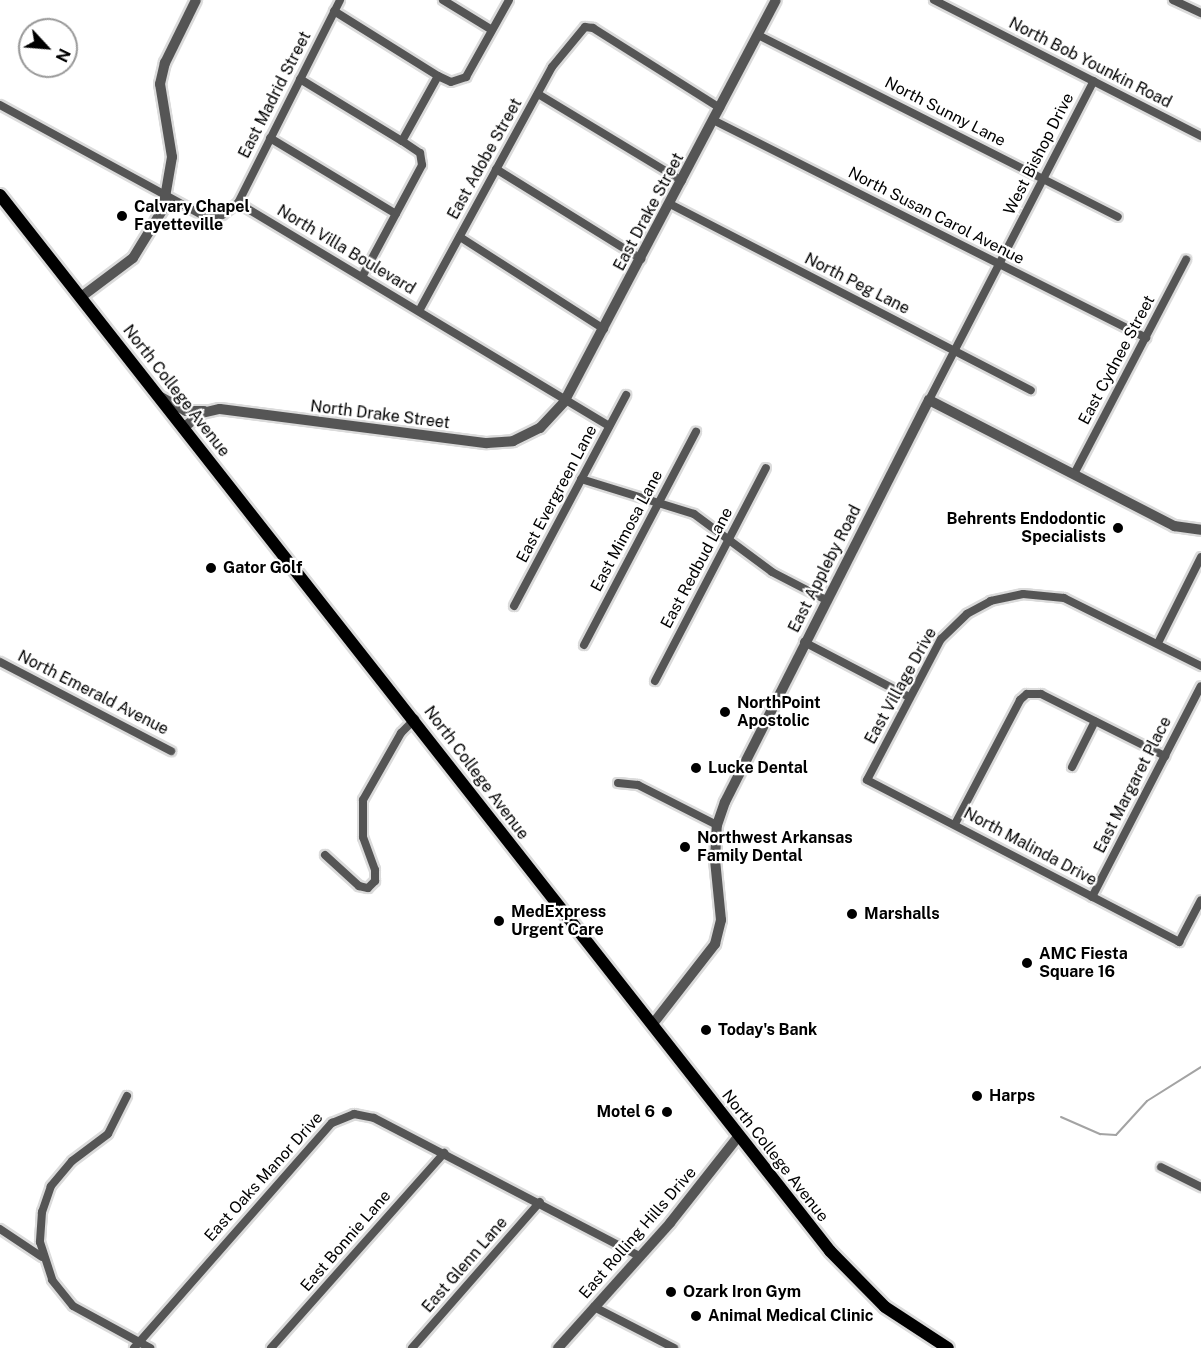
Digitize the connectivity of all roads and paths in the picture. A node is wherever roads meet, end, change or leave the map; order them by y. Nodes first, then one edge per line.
1 (196, 0) edge
2 (340, 0) edge
3 (443, 0) edge
4 (509, 0) edge
5 (776, 0) edge
6 (934, 0) edge
7 (1173, 0) edge
8 (334, 11) junction
9 (1201, 13) edge
10 (492, 30) junction
11 (758, 34) junction
12 (438, 76) junction
13 (300, 79) junction
14 (1094, 81) junction
15 (538, 94) junction
16 (0, 105) edge
17 (720, 108) junction
18 (713, 120) junction
19 (1201, 136) edge
20 (270, 138) junction
21 (402, 141) junction
22 (496, 169) junction
23 (1043, 179) junction
24 (682, 181) junction
25 (0, 195) edge
26 (167, 197) junction
27 (238, 203) junction
28 (670, 204) junction
29 (396, 214) junction
30 (1118, 217) dead end
31 (460, 237) junction
32 (641, 259) junction
33 (1185, 260) dead end
34 (999, 264) junction
35 (362, 277) junction
36 (81, 297) junction
37 (419, 311) junction
38 (604, 329) junction
39 (1146, 338) junction
40 (955, 351) junction
41 (1031, 390) dead end
42 (157, 395) junction
43 (626, 395) dead end
44 (929, 400) junction
45 (564, 402) junction
46 (207, 411) junction
47 (609, 426) junction
48 (183, 428) junction
49 (696, 432) dead end
50 (766, 468) dead end
51 (1074, 474) junction
52 (581, 479) junction
53 (659, 502) junction
54 (1201, 530) edge
55 (729, 539) junction
56 (1201, 557) edge
57 (826, 600) junction
58 (514, 606) dead end
59 (804, 642) junction
60 (1158, 643) junction
61 (584, 645) dead end
62 (0, 662) edge
63 (1201, 666) edge
64 (655, 681) dead end
65 (1201, 686) edge
66 (909, 697) junction
67 (415, 718) junction
68 (1095, 721) junction
69 (171, 751) dead end
70 (1165, 756) junction
71 (1072, 767) dead end
72 (867, 780) joint
73 (618, 783) dead end
74 (955, 824) junction
75 (717, 825) junction
76 (325, 855) dead end
77 (1092, 897) junction
78 (1201, 900) edge
79 (652, 1025) junction
80 (127, 1096) dead end
81 (738, 1137) junction
82 (444, 1153) junction
83 (1161, 1167) dead end
84 (1201, 1186) edge
85 (540, 1202) junction
86 (0, 1229) edge
87 (639, 1256) junction
88 (42, 1257) junction
89 (594, 1307) junction
90 (136, 1345) edge
91 (150, 1348) edge
92 (272, 1348) edge
93 (412, 1348) edge
94 (558, 1348) edge
95 (674, 1348) edge
96 (948, 1348) edge

1 - 26 street
2 - 8 street, East Madrid Street
3 - 10 street
4 - 10 street
5 - 11 street, East Drake Street
6 - 14 street, North Bob Younkin Road
7 - 9 street
8 - 12 street
8 - 13 street, East Madrid Street
10 - 12 street
11 - 17 street, East Drake Street
11 - 23 street, North Sunny Lane
12 - 21 street
13 - 20 street, East Madrid Street
13 - 21 street
14 - 19 street, North Bob Younkin Road
14 - 23 street, West Bishop Drive
15 - 17 street, East Adobe Street
15 - 22 street, East Adobe Street
15 - 24 street
16 - 26 street
17 - 18 street, East Drake Street
18 - 24 street, East Drake Street
18 - 34 street, North Susan Carol Avenue
20 - 27 street, East Madrid Street
20 - 29 street
21 - 29 street
22 - 31 street, East Adobe Street
22 - 32 street
23 - 30 street, North Sunny Lane
23 - 34 street, West Bishop Drive
24 - 28 street, East Drake Street
25 - 36 main road, North College Avenue
26 - 27 street
26 - 36 street
27 - 35 street, North Villa Boulevard
28 - 32 street, East Drake Street
28 - 40 street, North Peg Lane
29 - 35 street
31 - 37 street, East Adobe Street
31 - 38 street
32 - 38 street, East Drake Street
33 - 39 street, East Cydnee Street
34 - 39 street, North Susan Carol Avenue
34 - 40 street, West Bishop Drive
35 - 37 street, North Villa Boulevard
36 - 42 main road, North College Avenue
37 - 45 street, North Villa Boulevard
38 - 45 street, East Drake Street
39 - 51 street, East Cydnee Street
40 - 41 street, North Peg Lane
40 - 44 street, West Bishop Drive
42 - 46 street, North Drake Street
42 - 48 main road, North College Avenue
43 - 47 street, East Evergreen Lane
44 - 51 street
44 - 57 street, East Appleby Road
45 - 46 street, North Drake Street
45 - 47 street, North Villa Boulevard
46 - 48 street
47 - 52 street, East Evergreen Lane
48 - 67 main road, North College Avenue
49 - 53 street, East Mimosa Lane
50 - 55 street, East Redbud Lane
51 - 54 street
52 - 53 street
52 - 58 street, East Evergreen Lane
53 - 55 street
53 - 61 street, East Mimosa Lane
55 - 57 street
55 - 64 street, East Redbud Lane
56 - 60 street
57 - 59 street, East Appleby Road
59 - 66 street
59 - 75 street, East Appleby Road
60 - 63 street, East Village Drive
60 - 66 street, East Village Drive
62 - 69 street, North Emerald Avenue
65 - 70 street, East Margaret Place
66 - 72 street, East Village Drive
67 - 76 street
67 - 79 main road, North College Avenue
68 - 70 street
68 - 71 street
68 - 74 street
70 - 77 street, East Margaret Place
72 - 74 street, North Malinda Drive
73 - 75 street
74 - 77 street, North Malinda Drive
75 - 79 street, East Appleby Road
77 - 78 street, North Malinda Drive
79 - 81 main road, North College Avenue
80 - 88 street
81 - 87 street, East Rolling Hills Drive
81 - 96 main road, North College Avenue
82 - 85 street, East Oaks Manor Drive
82 - 90 street, East Oaks Manor Drive
82 - 92 street, East Bonnie Lane
83 - 84 street
85 - 87 street, East Oaks Manor Drive
85 - 93 street, East Glenn Lane
86 - 88 street
87 - 89 street, East Rolling Hills Drive
88 - 90 street
89 - 94 street, East Rolling Hills Drive
89 - 95 street
90 - 91 street

